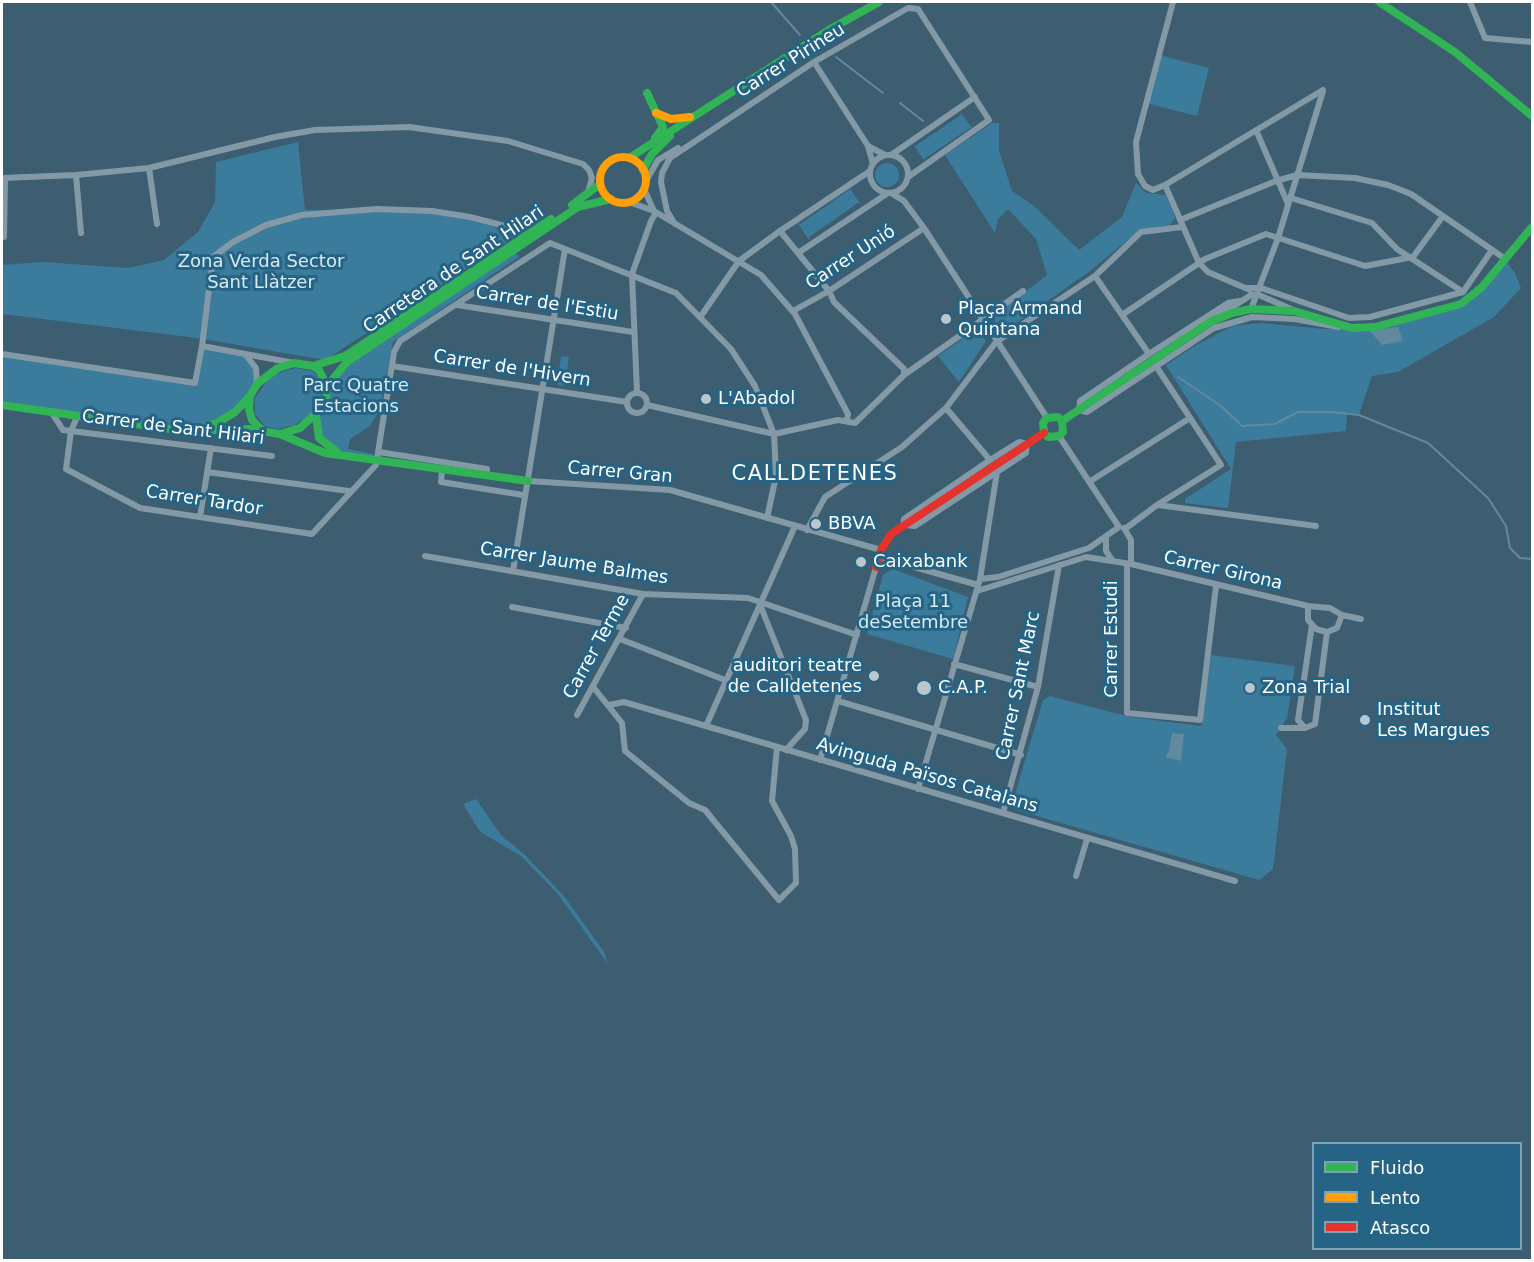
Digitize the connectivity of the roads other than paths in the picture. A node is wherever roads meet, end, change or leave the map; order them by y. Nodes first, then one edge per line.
1 (879, 2) edge
2 (1174, 2) edge
3 (1379, 2) edge
4 (1470, 2) edge
5 (1533, 42) edge
6 (814, 62) junction
7 (647, 93) dead end
8 (975, 97) junction
9 (656, 113) junction
10 (699, 114) junction
11 (1533, 116) edge
12 (1256, 130) junction
13 (646, 146) junction
14 (868, 146) junction
15 (684, 147) junction
16 (888, 155) junction
17 (629, 158) junction
18 (873, 164) junction
19 (148, 168) junction
20 (644, 170) junction
21 (870, 171) junction
22 (76, 175) junction
23 (1297, 175) junction
24 (908, 177) junction
25 (3, 178) edge
26 (1276, 181) junction
27 (600, 184) junction
28 (645, 185) junction
29 (1165, 185) junction
30 (903, 187) junction
31 (889, 193) junction
32 (611, 199) junction
33 (904, 201) junction
34 (1289, 201) junction
35 (629, 202) junction
36 (569, 207) junction
37 (655, 212) junction
38 (1443, 216) junction
39 (1181, 223) junction
40 (157, 224) dead end
41 (675, 224) junction
42 (1533, 227) edge
43 (924, 228) junction
44 (780, 231) junction
45 (81, 233) dead end
46 (1533, 233) edge
47 (4, 237) dead end
48 (524, 237) junction
49 (1278, 238) junction
50 (1524, 238) junction
51 (565, 249) junction
52 (1492, 250) junction
53 (798, 253) junction
54 (1413, 257) junction
55 (1504, 258) junction
56 (739, 261) junction
57 (1199, 263) junction
58 (632, 274) junction
59 (1095, 276) junction
60 (1247, 288) junction
61 (1261, 288) junction
62 (829, 291) junction
63 (1023, 291) dead end
64 (1463, 292) junction
65 (1259, 295) junction
66 (1242, 299) junction
67 (456, 305) junction
68 (1251, 309) junction
69 (793, 311) junction
70 (1294, 311) junction
71 (1122, 315) junction
72 (701, 316) junction
73 (982, 320) junction
74 (554, 321) junction
75 (1210, 322) junction
76 (1352, 328) junction
77 (633, 332) junction
78 (996, 342) junction
79 (202, 346) junction
80 (2, 354) edge
81 (244, 354) junction
82 (1149, 354) junction
83 (294, 363) junction
84 (313, 366) junction
85 (392, 366) junction
86 (1156, 366) junction
87 (904, 375) junction
88 (257, 384) junction
89 (327, 386) junction
90 (542, 389) junction
91 (637, 392) junction
92 (250, 396) junction
93 (627, 402) junction
94 (2, 405) edge
95 (647, 405) junction
96 (946, 408) junction
97 (1078, 410) junction
98 (52, 413) junction
99 (316, 416) junction
100 (77, 417) junction
101 (1047, 418) junction
102 (1190, 418) junction
103 (847, 420) junction
104 (1062, 421) junction
105 (262, 430) junction
106 (71, 431) junction
107 (184, 431) junction
108 (1044, 433) junction
109 (280, 434) junction
110 (774, 434) junction
111 (1059, 436) junction
112 (1027, 444) junction
113 (211, 448) junction
114 (272, 456) dead end
115 (346, 456) junction
116 (378, 456) junction
117 (990, 460) junction
118 (442, 471) junction
119 (207, 472) junction
120 (997, 472) junction
121 (486, 476) junction
122 (528, 481) junction
123 (1089, 483) junction
124 (349, 491) junction
125 (523, 495) junction
126 (1157, 505) junction
127 (200, 517) junction
128 (767, 518) junction
129 (795, 526) junction
130 (904, 526) junction
131 (1316, 526) dead end
132 (1122, 528) junction
133 (807, 530) junction
134 (1106, 536) junction
135 (880, 554) junction
136 (425, 556) dead end
137 (1113, 561) junction
138 (1059, 565) junction
139 (1129, 565) junction
140 (876, 567) joint
141 (513, 571) junction
142 (978, 585) junction
143 (1216, 586) junction
144 (643, 594) junction
145 (759, 602) junction
146 (1308, 606) junction
147 (512, 607) dead end
148 (1342, 615) junction
149 (1361, 619) dead end
150 (1311, 625) junction
151 (626, 628) junction
152 (1327, 632) junction
153 (856, 635) junction
154 (620, 639) junction
155 (954, 664) junction
156 (725, 680) junction
157 (1038, 687) junction
158 (594, 688) junction
159 (838, 701) junction
160 (609, 705) junction
161 (577, 715) dead end
162 (706, 726) junction
163 (1281, 728) dead end
164 (1305, 728) junction
165 (935, 731) junction
166 (777, 747) junction
167 (786, 750) junction
168 (1021, 755) junction
169 (820, 760) junction
170 (918, 789) junction
171 (1003, 813) junction
172 (1087, 839) junction
173 (1076, 876) dead end
174 (1235, 881) dead end

1 - 10 street
2 - 29 street
3 - 11 street
4 - 5 street
6 - 8 street, Carrer Pirineu
6 - 14 street
6 - 15 street, Carrer Pirineu
7 - 9 street
8 - 16 street
8 - 24 street
9 - 10 street
9 - 13 street
10 - 13 street
10 - 20 street
12 - 23 street
12 - 26 street
12 - 29 street
13 - 17 street
14 - 16 street
14 - 18 street
15 - 28 street, Carrer Pirineu
15 - 41 street, Carrer Pirineu
16 - 18 street
16 - 24 street
17 - 20 street
17 - 27 street
18 - 21 street
19 - 22 street
19 - 36 street
19 - 40 street
20 - 28 street
21 - 31 street
21 - 44 street
22 - 25 street
22 - 45 street
23 - 26 street
23 - 34 street
23 - 38 street
24 - 30 street
25 - 47 street
26 - 34 street
26 - 39 street
27 - 32 street
27 - 36 street, Carretera de Sant Hilari
28 - 35 street
28 - 37 street
29 - 39 street
30 - 31 street
30 - 33 street
31 - 33 street
31 - 53 street
32 - 35 street
32 - 89 street, Carretera de Sant Hilari
33 - 43 street
34 - 49 street
34 - 54 street
35 - 37 street
36 - 48 street, Carretera de Sant Hilari
37 - 41 street
37 - 58 street
38 - 52 street
38 - 54 street
39 - 57 street
39 - 59 street
41 - 56 street
42 - 50 street
43 - 62 street, Carrer Unió
43 - 73 street
44 - 53 street
44 - 56 street
46 - 50 street
48 - 79 street
48 - 84 street, Carretera de Sant Hilari
49 - 54 street
49 - 57 street
49 - 61 street
50 - 55 street
51 - 58 street
51 - 67 street
51 - 74 street
52 - 55 street
52 - 64 street
53 - 62 street
54 - 64 street
55 - 76 street
56 - 69 street
56 - 72 street
57 - 60 street
57 - 71 street
58 - 72 street
58 - 77 street
59 - 71 street
59 - 78 street
60 - 61 street
60 - 65 street
60 - 66 street
61 - 64 street
61 - 65 street
62 - 69 street, Carrer Unió
62 - 87 street
63 - 73 street
65 - 66 street
65 - 68 street
65 - 70 street
66 - 68 street
66 - 75 street
66 - 82 street
67 - 74 street, Carrer de l'Estiu
67 - 85 street
68 - 70 street
68 - 75 street
69 - 103 street
70 - 76 street
71 - 82 street
72 - 110 street
73 - 78 street
73 - 87 street
74 - 77 street, Carrer de l'Estiu
74 - 90 street
75 - 97 street
76 - 86 street
77 - 91 street
78 - 96 street
78 - 101 street
79 - 80 street
79 - 81 street
81 - 83 street
81 - 88 street
82 - 97 street
83 - 84 street
83 - 88 street
84 - 89 street
85 - 90 street, Carrer de l'Hivern
85 - 116 street
86 - 97 street
86 - 102 street
87 - 103 street
88 - 92 street
89 - 99 street
90 - 93 street, Carrer de l'Hivern
90 - 122 street
91 - 93 street
91 - 95 street
92 - 105 street
92 - 107 street
93 - 95 street
94 - 98 street
95 - 110 street
96 - 117 street
96 - 133 street
97 - 104 street
98 - 100 street
98 - 106 street
99 - 109 street
99 - 115 street
100 - 106 street, Carrer Tardor
100 - 107 street
101 - 104 street
101 - 108 street
102 - 123 street
102 - 126 street
103 - 110 street
104 - 111 street
105 - 107 street
105 - 109 street
106 - 113 street, Carrer de Sant Hilari
106 - 127 street, Carrer Tardor
108 - 111 street
108 - 112 street
109 - 115 street
110 - 128 street
111 - 123 street
112 - 117 street
112 - 120 street
112 - 130 street
113 - 114 street, Carrer de Sant Hilari
113 - 119 street
115 - 116 street
116 - 118 street
116 - 121 street
116 - 124 street
117 - 130 street
118 - 121 street
118 - 125 street
119 - 124 street
119 - 127 street
120 - 130 street
120 - 142 street
121 - 122 street
122 - 125 street
122 - 128 street, Carrer Gran
123 - 132 street
124 - 127 street, Carrer Tardor
125 - 141 street
126 - 131 street
126 - 132 street
128 - 129 street, Carrer Gran
129 - 133 street, Carrer Gran
129 - 145 street
130 - 135 street
132 - 134 street
132 - 139 street, Carrer Estudi
133 - 135 street, Carrer Gran
134 - 137 street
134 - 142 street
135 - 140 street
135 - 142 street, Carrer Gran
136 - 141 street, Carrer Jaume Balmes
137 - 138 street, Carrer Girona
137 - 139 street, Carrer Girona
138 - 142 street, Carrer Girona
138 - 157 street, Carrer Sant Marc
139 - 143 street, Carrer Girona
139 - 143 street, Carrer Estudi
140 - 153 street
141 - 144 street, Carrer Jaume Balmes
142 - 155 street
143 - 146 street, Carrer Girona
144 - 145 street, Carrer Jaume Balmes
144 - 151 street, Carrer Terme
145 - 153 street, Carrer Jaume Balmes
145 - 156 street
145 - 167 street
146 - 148 street, Carrer Girona
146 - 150 street
147 - 151 street
148 - 149 street, Carrer Girona
148 - 152 street
150 - 152 street
150 - 164 street
151 - 154 street, Carrer Terme
152 - 164 street
153 - 159 street
154 - 156 street
154 - 158 street, Carrer Terme
155 - 157 street
155 - 165 street
156 - 162 street
157 - 168 street, Carrer Sant Marc
158 - 160 street
158 - 161 street, Carrer Terme
159 - 165 street
159 - 169 street
160 - 162 street, Avinguda Països Catalans
160 - 166 street
162 - 166 street, Avinguda Països Catalans
163 - 164 street
165 - 168 street
165 - 170 street
166 - 167 street, Avinguda Països Catalans
167 - 169 street, Avinguda Països Catalans
168 - 171 street, Carrer Sant Marc
169 - 170 street, Avinguda Països Catalans
170 - 171 street, Avinguda Països Catalans
171 - 172 street, Avinguda Països Catalans
172 - 173 street
172 - 174 street, Avinguda Països Catalans

